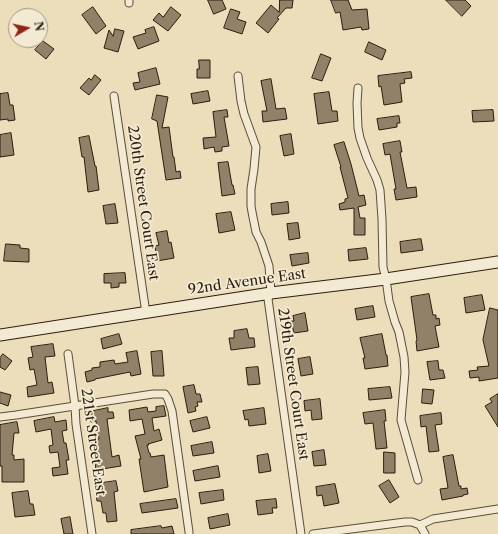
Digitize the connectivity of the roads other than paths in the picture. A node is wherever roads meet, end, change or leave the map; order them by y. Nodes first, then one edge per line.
1 (238, 76) dead end
2 (358, 88) dead end
3 (114, 96) dead end
4 (498, 262) edge
5 (386, 279) junction
6 (271, 293) junction
7 (146, 313) junction
8 (0, 335) edge
9 (68, 354) dead end
10 (75, 406) junction
11 (0, 417) edge
12 (418, 480) dead end
13 (498, 509) edge
14 (420, 525) junction
15 (189, 532) dead end
16 (92, 534) edge
17 (301, 534) edge
18 (313, 534) edge
19 (425, 534) edge

1 - 6 street, 219th Street Court East
2 - 5 street
3 - 7 street, 220th Street Court East
4 - 5 street, 92nd Avenue East
5 - 6 street, 92nd Avenue East
5 - 12 street
6 - 7 street, 92nd Avenue East
6 - 17 street, 219th Street Court East
7 - 8 street, 92nd Avenue East
9 - 10 street, 221st Street East
10 - 11 street
10 - 15 street
10 - 16 street, 221st Street East
13 - 14 street
14 - 18 street
14 - 19 street

